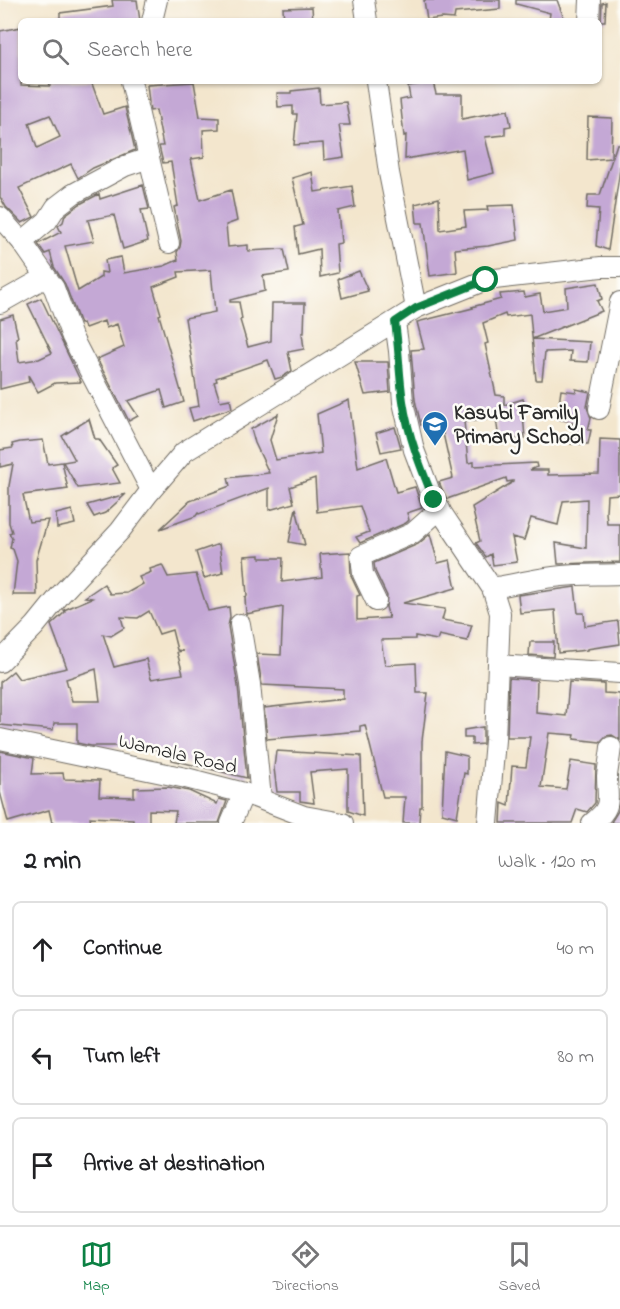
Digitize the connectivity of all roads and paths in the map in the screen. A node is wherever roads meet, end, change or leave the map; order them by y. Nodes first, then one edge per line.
1 (157, 0) edge
2 (364, 0) edge
3 (590, 0) edge
4 (153, 18) edge
5 (367, 18) edge
6 (589, 18) edge
7 (132, 84) edge
8 (376, 84) edge
9 (149, 158) junction
10 (0, 217) edge
11 (22, 242) junction
12 (169, 243) dead end
13 (620, 267) edge
14 (46, 277) junction
15 (620, 302) edge
16 (0, 303) edge
17 (416, 308) junction
18 (395, 322) junction
19 (599, 409) dead end
20 (151, 490) junction
21 (440, 509) junction
22 (620, 574) edge
23 (492, 588) junction
24 (376, 601) dead end
25 (240, 624) dead end
26 (0, 662) edge
27 (498, 665) junction
28 (620, 673) edge
29 (0, 738) edge
30 (611, 747) dead end
31 (253, 796) junction
32 (231, 823) edge
33 (343, 823) edge
34 (488, 823) edge
35 (592, 823) edge

1 - 4 street
2 - 5 street
3 - 6 street
7 - 9 street
8 - 17 street
9 - 11 street
9 - 12 street
10 - 11 street
11 - 14 street
13 - 17 street
14 - 16 street
14 - 20 street
15 - 19 street
17 - 18 street
18 - 20 street
18 - 21 street
20 - 26 street
21 - 23 street
21 - 24 street
22 - 23 street
23 - 27 street
25 - 31 street
27 - 28 street
27 - 34 street
29 - 31 street, Wamala Road
30 - 35 street
31 - 32 street
31 - 33 street, Wamala Road

